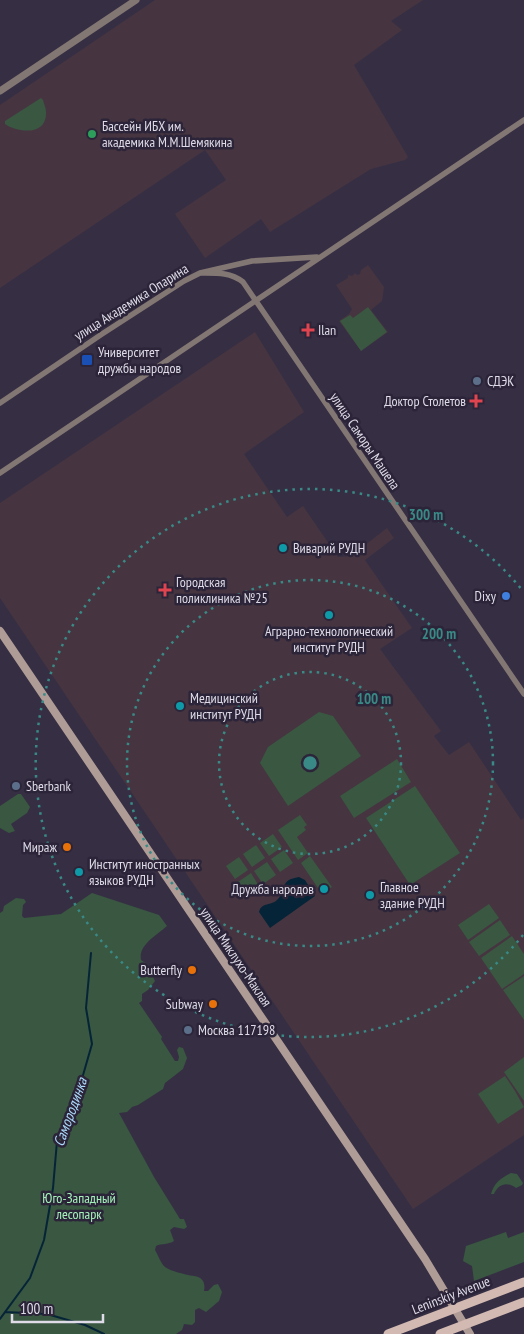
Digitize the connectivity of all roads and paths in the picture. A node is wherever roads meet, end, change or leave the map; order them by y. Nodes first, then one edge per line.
1 (136, 0) edge
2 (0, 91) edge
3 (524, 120) edge
4 (319, 257) junction
5 (200, 273) junction
6 (255, 300) junction
7 (0, 403) edge
8 (0, 473) edge
9 (0, 631) edge
10 (524, 694) edge
11 (524, 1282) edge
12 (524, 1302) edge
13 (455, 1308) junction
14 (464, 1325) junction
15 (388, 1334) edge
16 (440, 1334) edge
17 (470, 1334) edge

1 - 2 street
3 - 4 street
4 - 5 street, улица Академика Опарина
4 - 6 street
5 - 6 street, улица Саморы Машела
5 - 7 street, улица Академика Опарина
6 - 8 street
6 - 10 street, улица Саморы Машела
9 - 13 main road, улица Миклухо-Маклая
11 - 13 main road, Leninskiy Avenue
12 - 14 main road
13 - 14 main road, улица Миклухо-Маклая
13 - 15 main road, Leninskiy Avenue
14 - 16 main road
14 - 17 main road, улица Миклухо-Маклая

